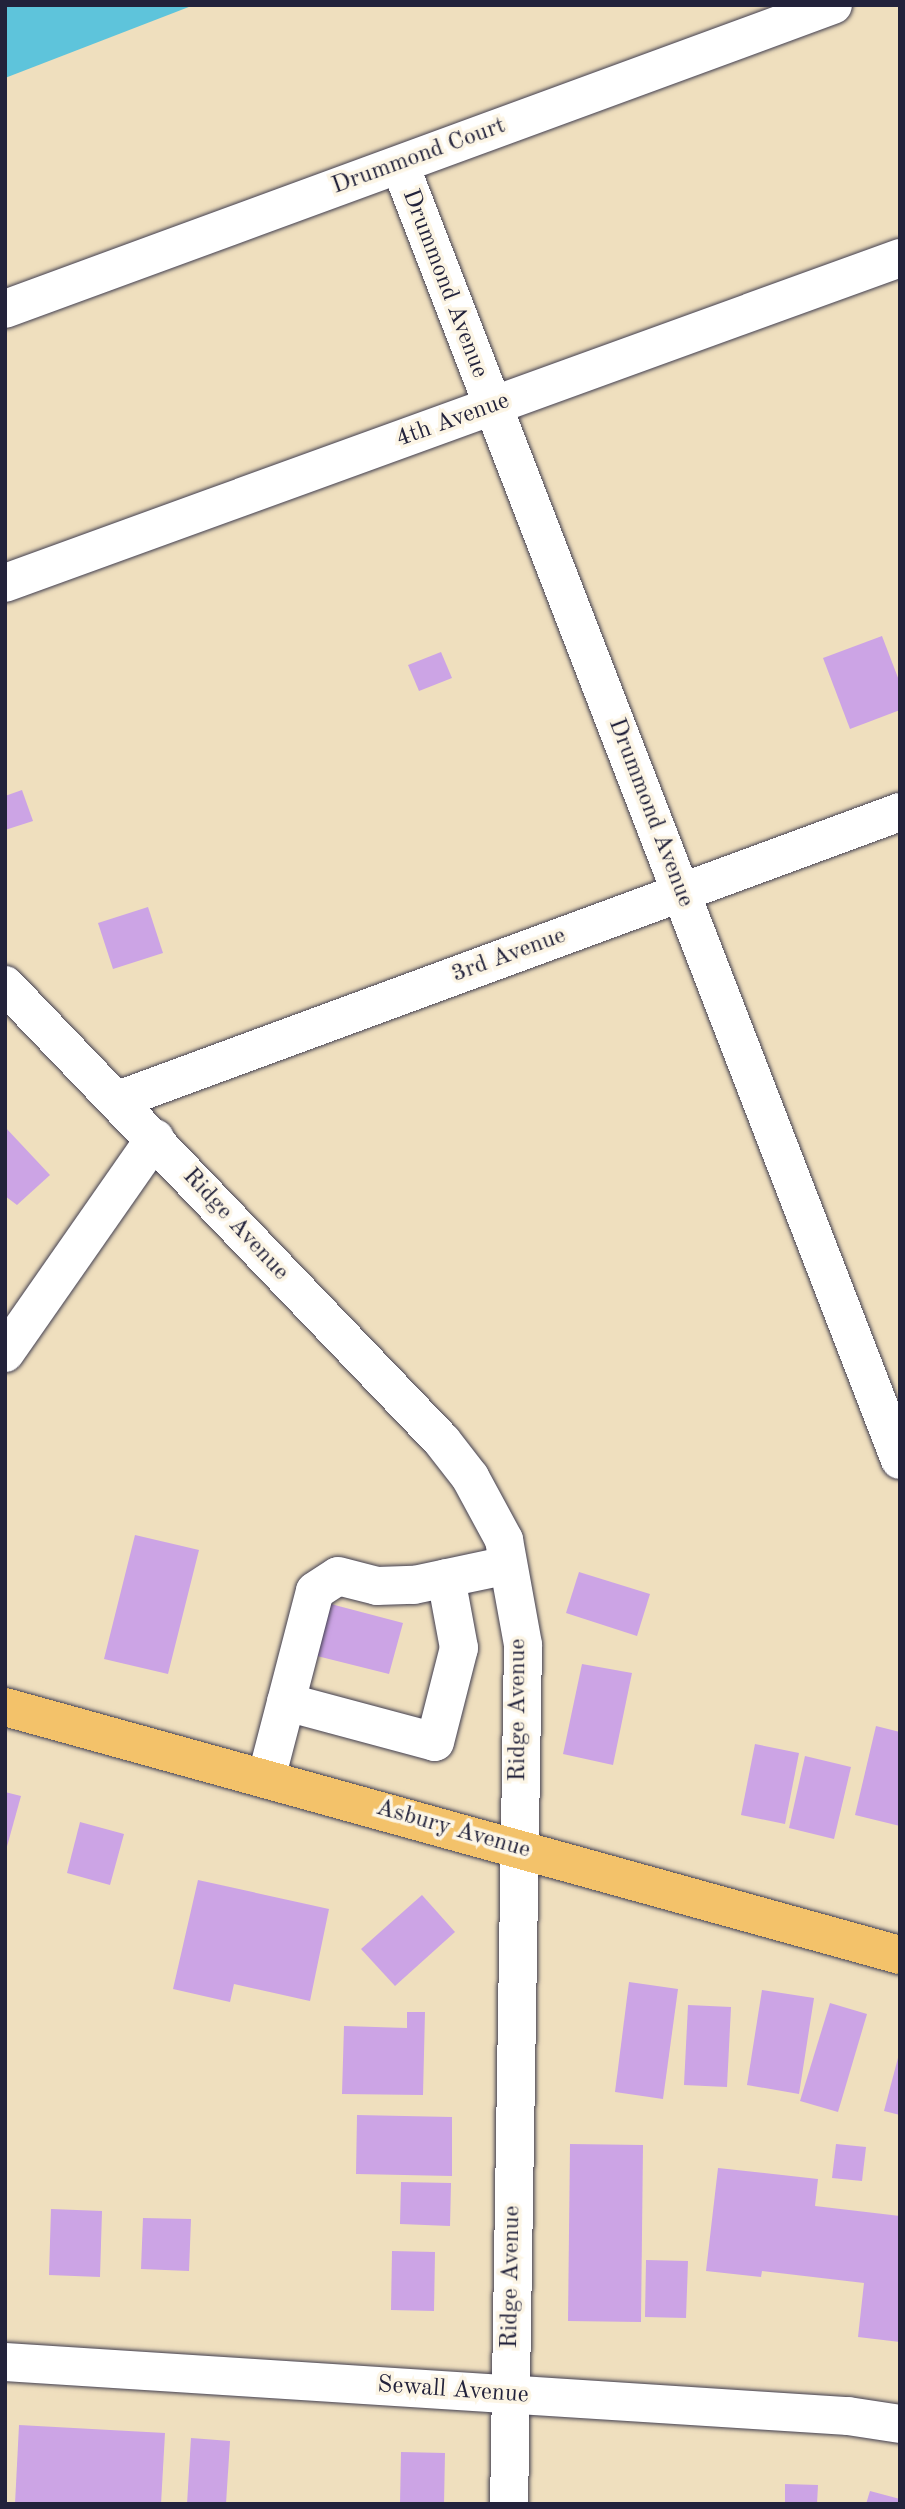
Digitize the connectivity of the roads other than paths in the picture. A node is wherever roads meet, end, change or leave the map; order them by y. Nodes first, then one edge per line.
1 (833, 5) edge
2 (400, 165) junction
3 (900, 258) edge
4 (5, 309) edge
5 (491, 407) junction
6 (5, 583) edge
7 (900, 812) edge
8 (681, 892) junction
9 (5, 985) edge
10 (118, 1100) junction
11 (155, 1138) junction
12 (5, 1353) edge
13 (900, 1460) edge
14 (509, 1565) junction
15 (446, 1578) junction
16 (286, 1702) junction
17 (5, 1707) edge
18 (266, 1779) junction
19 (518, 1848) junction
20 (900, 1955) edge
21 (5, 2361) edge
22 (510, 2395) junction
23 (900, 2424) edge
24 (509, 2504) edge

1 - 2 street, Drummond Court
2 - 4 street, Drummond Court
2 - 5 street, Drummond Avenue
3 - 5 street, 4th Avenue
5 - 6 street, 4th Avenue
5 - 8 street, Drummond Avenue
7 - 8 street, 3rd Avenue
8 - 10 street, 3rd Avenue
8 - 13 street, Drummond Avenue
9 - 10 street, Ridge Avenue
10 - 11 street, Ridge Avenue
11 - 12 street
11 - 14 street, Ridge Avenue
14 - 15 street
14 - 19 street, Ridge Avenue
15 - 16 street
15 - 16 street
16 - 18 street
17 - 18 main road, Asbury Avenue
18 - 19 main road, Asbury Avenue
19 - 20 main road, Asbury Avenue
19 - 22 street, Ridge Avenue
21 - 22 street, Sewall Avenue
22 - 23 street, Sewall Avenue
22 - 24 street, Ridge Avenue

